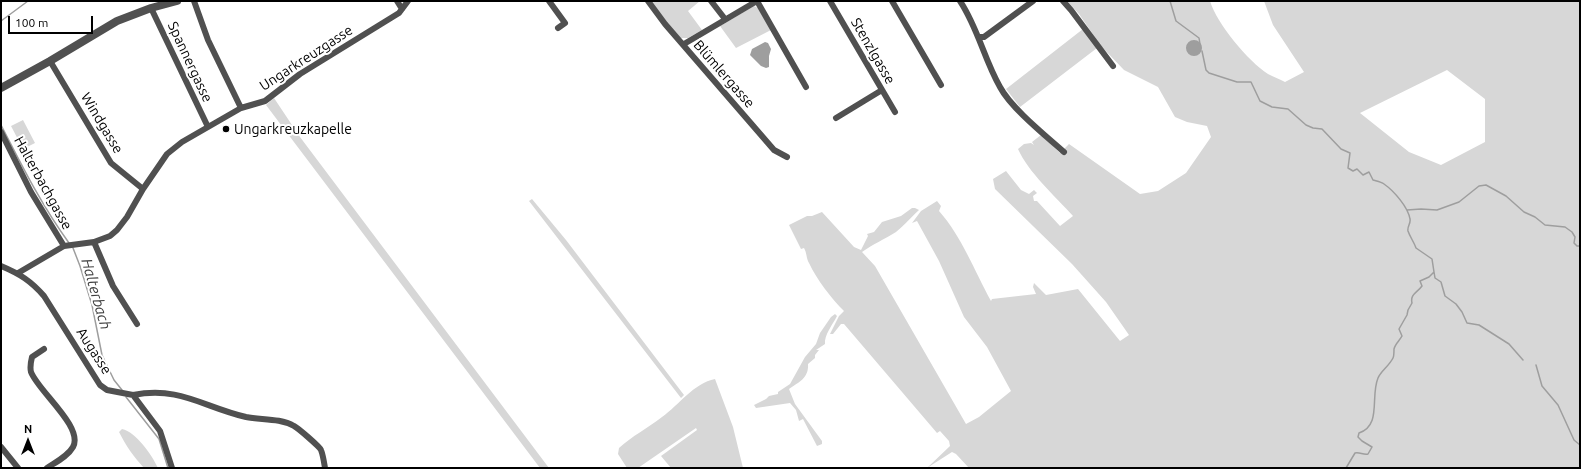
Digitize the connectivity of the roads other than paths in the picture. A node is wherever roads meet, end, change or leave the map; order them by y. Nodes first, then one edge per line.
1 (177, 1) edge
2 (194, 1) edge
3 (397, 1) edge
4 (408, 1) edge
5 (549, 1) edge
6 (648, 1) edge
7 (711, 1) edge
8 (757, 1) edge
9 (830, 1) edge
10 (892, 1) edge
11 (960, 1) edge
12 (1033, 1) edge
13 (1063, 1) edge
14 (151, 8) junction
15 (402, 9) junction
16 (725, 19) junction
17 (558, 28) dead end
18 (978, 37) junction
19 (684, 44) junction
20 (50, 61) junction
21 (1113, 66) dead end
22 (941, 85) dead end
23 (806, 87) dead end
24 (1, 88) edge
25 (882, 90) junction
26 (241, 108) junction
27 (895, 112) dead end
28 (836, 118) dead end
29 (208, 127) junction
30 (1, 132) edge
31 (1064, 152) dead end
32 (787, 157) dead end
33 (143, 189) junction
34 (94, 242) junction
35 (68, 245) junction
36 (1, 266) edge
37 (18, 273) junction
38 (137, 324) dead end
39 (44, 349) dead end
40 (131, 394) junction
41 (1, 448) edge
42 (18, 468) edge
43 (47, 468) edge
44 (172, 468) edge
45 (325, 468) edge

1 - 14 street
2 - 26 street
3 - 15 street
4 - 15 street, Ungarkreuzgasse
5 - 17 street
6 - 19 street, Blümlergasse
7 - 16 street
8 - 16 street
8 - 23 street
9 - 25 street, Stenzlgasse
10 - 22 street
11 - 18 street
12 - 18 street
13 - 21 street
14 - 20 street
14 - 29 street, Spannergasse
15 - 26 street, Ungarkreuzgasse
16 - 19 street
18 - 31 street
19 - 32 street, Blümlergasse
20 - 24 street
20 - 33 street, Windgasse
25 - 27 street, Stenzlgasse
25 - 28 street
26 - 29 street, Ungarkreuzgasse
29 - 33 street, Ungarkreuzgasse
30 - 35 street, Halterbachgasse
33 - 34 street, Ungarkreuzgasse
34 - 35 street, Ungarkreuzgasse
34 - 38 street
35 - 37 street, Ungarkreuzgasse
36 - 37 street, Augasse
37 - 40 street, Augasse
39 - 43 street
40 - 44 street
40 - 45 street, Augasse
41 - 42 street

